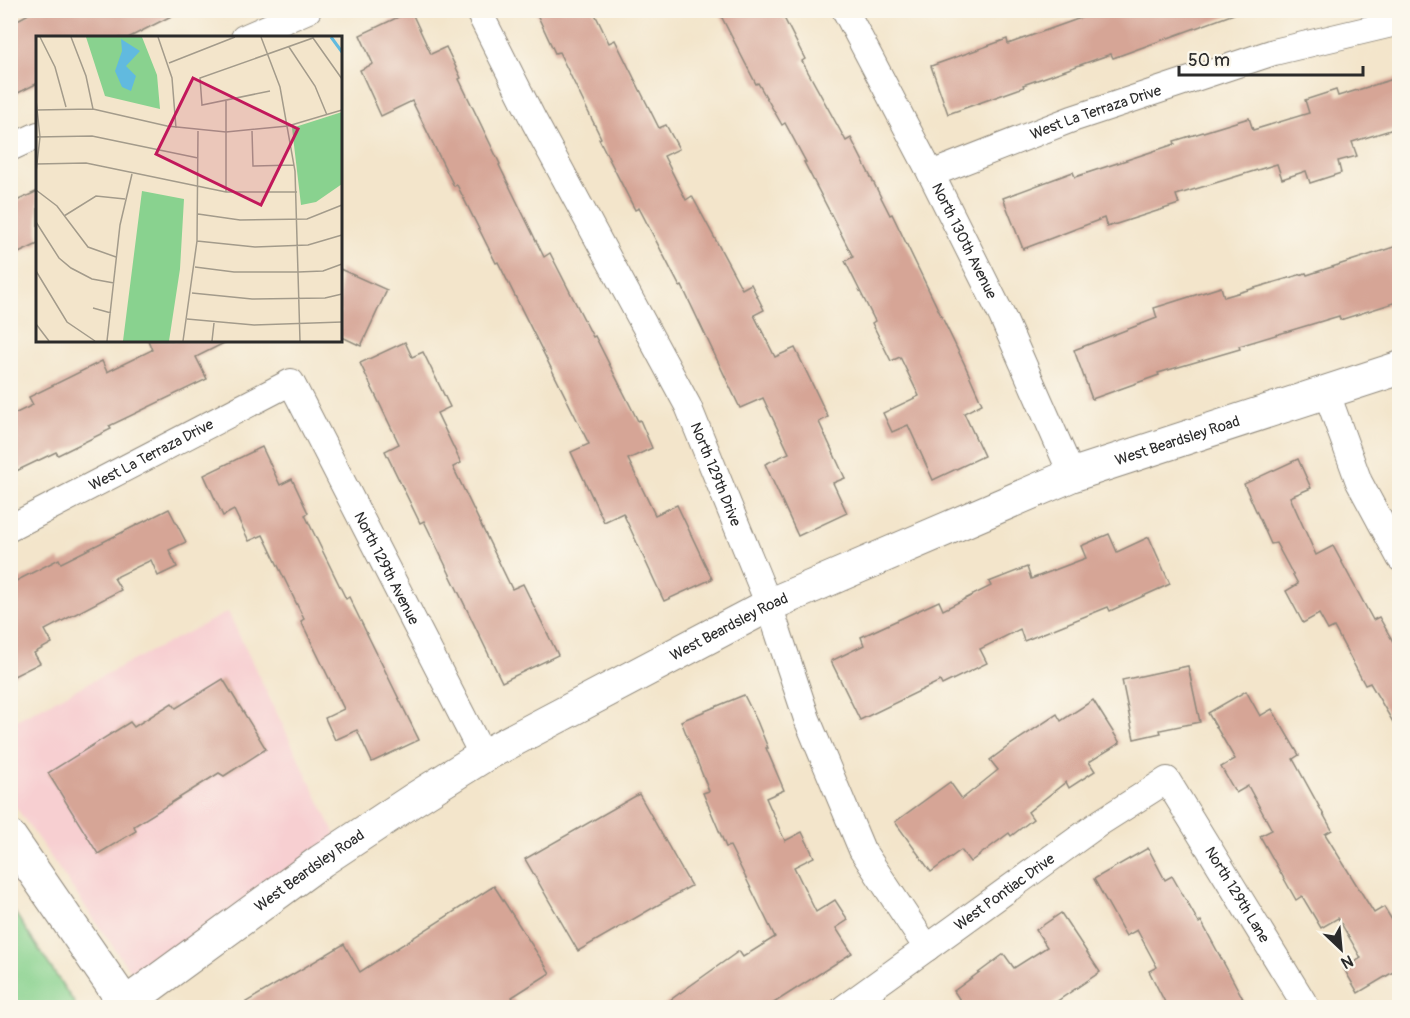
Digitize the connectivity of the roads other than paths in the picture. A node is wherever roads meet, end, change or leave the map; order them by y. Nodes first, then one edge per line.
1 (308, 10) edge
2 (478, 10) edge
3 (845, 10) edge
4 (1400, 22) edge
5 (249, 36) edge
6 (36, 136) edge
7 (10, 148) edge
8 (932, 174) junction
9 (1400, 368) edge
10 (291, 382) joint
11 (1326, 391) junction
12 (1072, 475) junction
13 (10, 528) edge
14 (1400, 558) edge
15 (769, 605) junction
16 (483, 756) junction
17 (1167, 780) joint
18 (10, 837) edge
19 (927, 948) junction
20 (124, 1006) edge
21 (844, 1008) edge
22 (1307, 1008) edge

1 - 5 street
2 - 15 street, North 129th Drive
3 - 8 street, North 130th Avenue
4 - 8 street, West La Terraza Drive
6 - 7 street
8 - 12 street, North 130th Avenue
9 - 11 street, West Beardsley Road
10 - 13 street, West La Terraza Drive
10 - 16 street, North 129th Avenue
11 - 12 street, West Beardsley Road
11 - 14 street
12 - 15 street, West Beardsley Road
15 - 16 street, West Beardsley Road
15 - 19 street, North 129th Drive
16 - 20 street, West Beardsley Road
17 - 19 street, West Pontiac Drive
17 - 22 street, North 129th Lane
18 - 20 street
19 - 21 street, West Pontiac Drive

